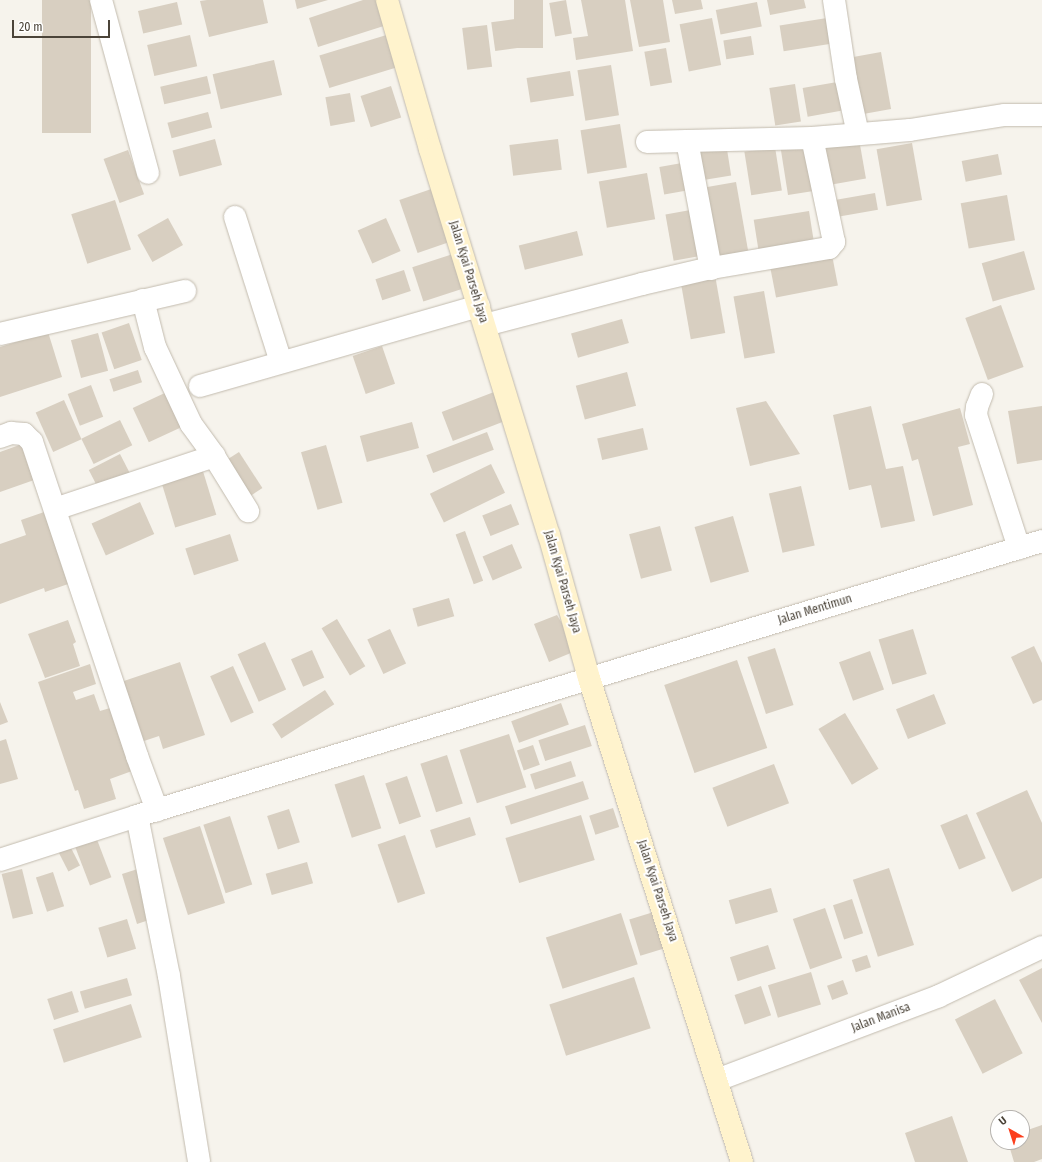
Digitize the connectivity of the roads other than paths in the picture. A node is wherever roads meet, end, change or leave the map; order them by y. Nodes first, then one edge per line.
1 (101, 0) edge
2 (387, 0) edge
3 (834, 0) edge
4 (1042, 115) edge
5 (858, 134) junction
6 (812, 138) junction
7 (687, 141) junction
8 (647, 142) dead end
9 (148, 173) dead end
10 (235, 217) dead end
11 (711, 269) junction
12 (185, 291) dead end
13 (143, 300) junction
14 (482, 316) junction
15 (0, 334) edge
16 (281, 362) junction
17 (200, 386) dead end
18 (982, 394) dead end
19 (0, 437) edge
20 (214, 456) junction
21 (55, 509) junction
22 (248, 511) dead end
23 (1042, 541) edge
24 (1019, 548) junction
25 (589, 678) junction
26 (158, 810) junction
27 (137, 816) junction
28 (0, 860) edge
29 (1042, 947) edge
30 (717, 1080) junction
31 (198, 1162) edge
32 (742, 1162) edge

1 - 9 street
2 - 14 main road, Jalan Kyai Parseh Jaya
3 - 5 street
4 - 5 street
5 - 6 street
6 - 7 street
6 - 11 street
7 - 8 street
7 - 11 street
10 - 16 street
11 - 14 street
12 - 13 street
13 - 15 street
13 - 20 street
14 - 16 street
14 - 25 main road, Jalan Kyai Parseh Jaya
16 - 17 street
18 - 24 street
19 - 21 street
20 - 21 street
20 - 22 street
21 - 26 street
23 - 24 street, Jalan Mentimun
24 - 25 street, Jalan Mentimun
25 - 26 street, Jalan Mentimun
25 - 30 main road, Jalan Kyai Parseh Jaya
26 - 27 street, Jalan Mentimun
27 - 28 street, Jalan Mentimun
27 - 31 street
29 - 30 street, Jalan Manisa
30 - 32 main road, Jalan Kyai Parseh Jaya

